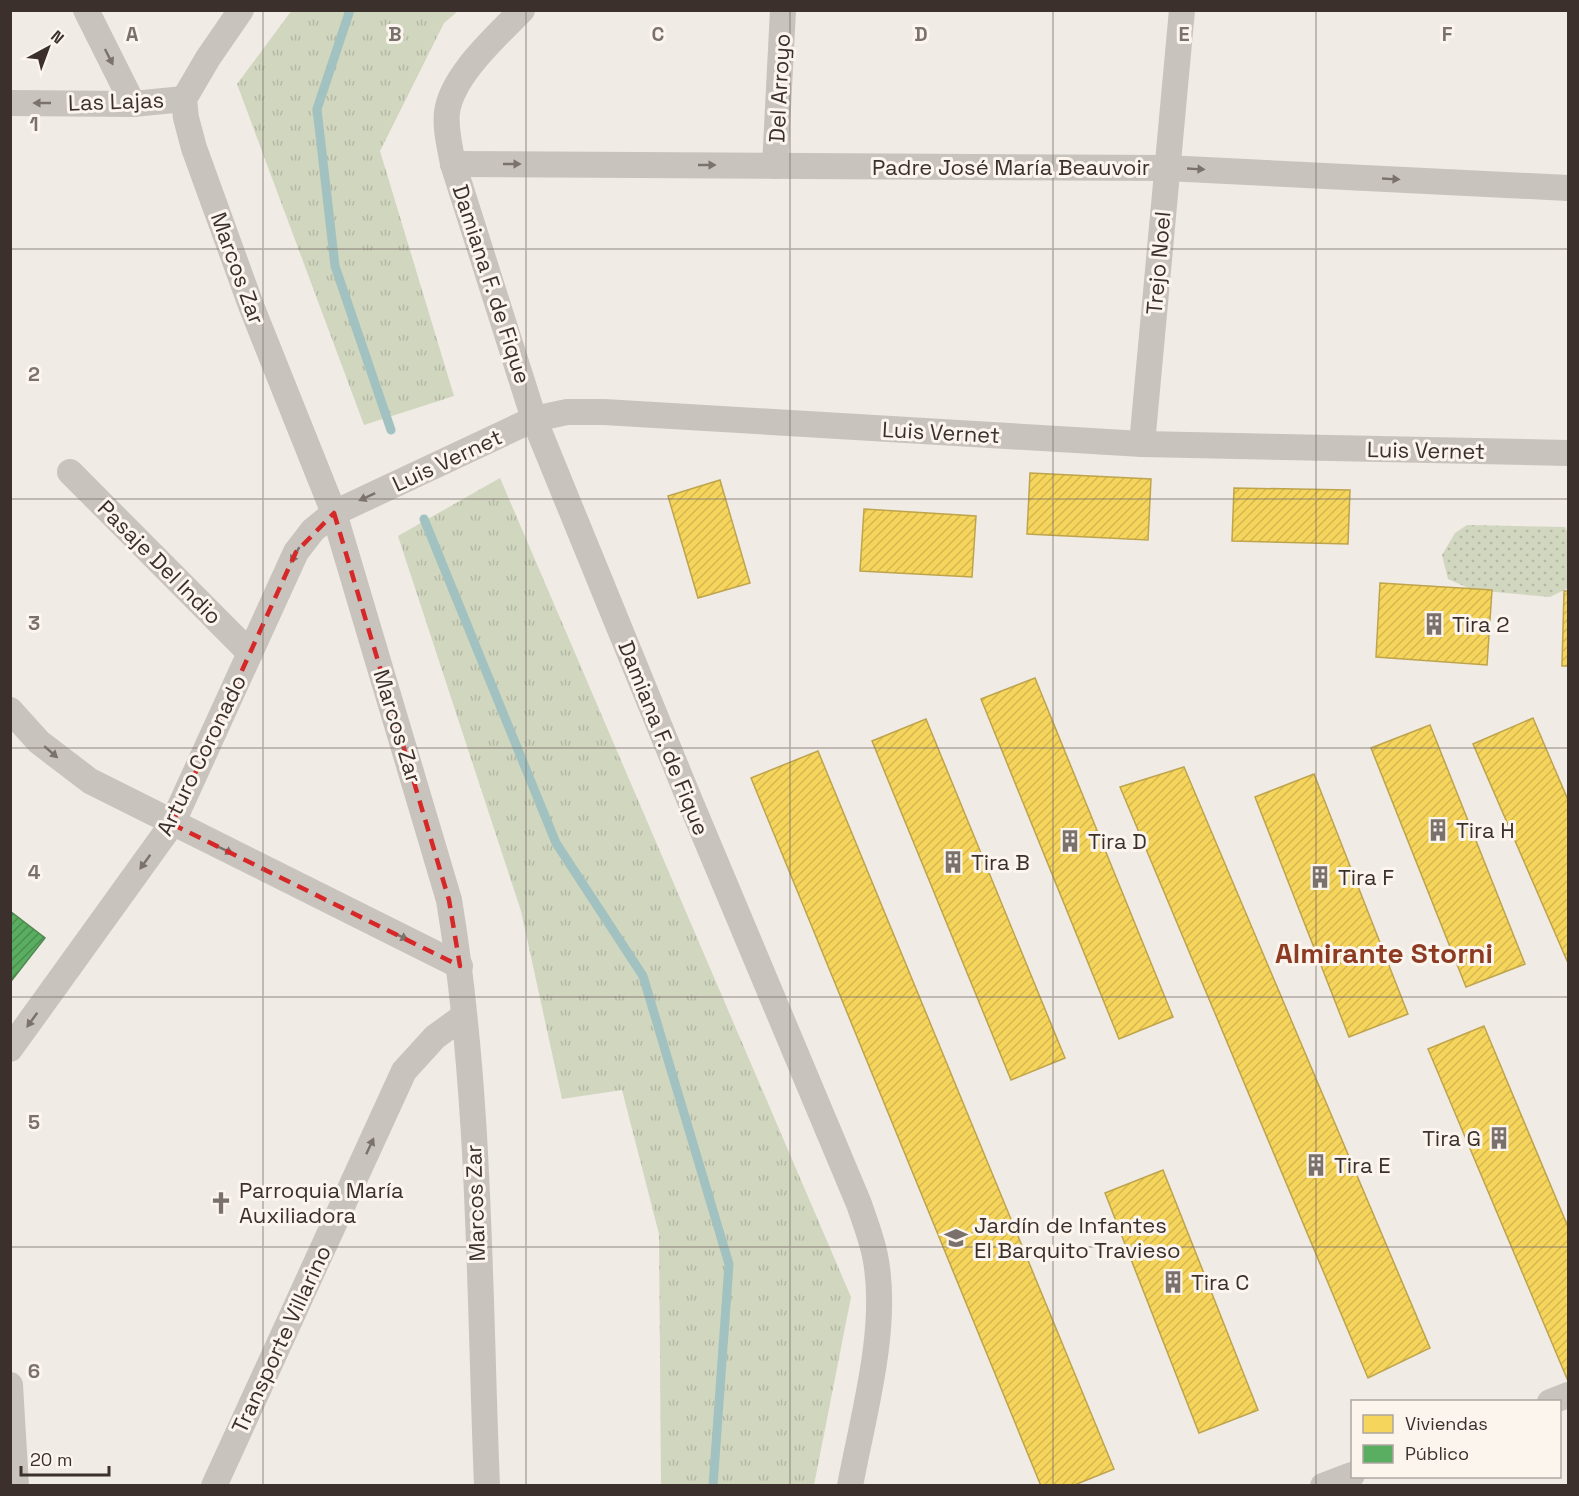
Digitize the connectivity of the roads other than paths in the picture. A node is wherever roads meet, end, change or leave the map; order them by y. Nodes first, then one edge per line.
1 (86, 10) edge
2 (241, 10) edge
3 (522, 10) edge
4 (783, 10) edge
5 (1182, 10) edge
6 (184, 99) junction
7 (10, 103) edge
8 (133, 104) junction
9 (453, 164) junction
10 (775, 166) junction
11 (1166, 168) junction
12 (1569, 188) edge
13 (534, 419) junction
14 (1142, 444) junction
15 (1569, 453) edge
16 (70, 472) dead end
17 (334, 513) junction
18 (250, 652) junction
19 (10, 710) edge
20 (172, 824) junction
21 (460, 966) junction
22 (464, 1016) junction
23 (10, 1049) edge
24 (10, 1385) edge
25 (1569, 1395) edge
26 (1553, 1400) edge
27 (1351, 1476) edge
28 (16, 1485) edge
29 (214, 1485) edge
30 (487, 1485) edge
31 (850, 1485) edge
32 (1323, 1485) edge

1 -> 8 street
2 - 6 street
3 - 9 street, Damiana F. de Fique
4 - 10 street, Del Arroyo
5 - 11 street, Trejo Noel
6 - 8 street, Las Lajas
6 - 17 street, Marcos Zar
8 -> 7 street, Las Lajas
9 -> 10 street, Padre José María Beauvoir
9 - 13 street, Damiana F. de Fique
10 - 11 street, Padre José María Beauvoir
11 -> 12 street, Padre José María Beauvoir
11 - 14 street, Trejo Noel
13 - 14 street, Luis Vernet
13 -> 17 street, Luis Vernet
13 - 31 street, Damiana F. de Fique
14 - 15 street, Luis Vernet
16 - 18 street, Pasaje Del Indio
17 -> 18 street, Arturo Coronado
17 - 21 street, Marcos Zar
18 - 20 street, Arturo Coronado
19 -> 20 street
20 -> 21 street
20 -> 23 street, Arturo Coronado
21 - 22 street, Marcos Zar
29 -> 22 street, Transporte Villarino
22 - 30 street, Marcos Zar
24 - 28 street
25 - 26 street
27 - 32 street

